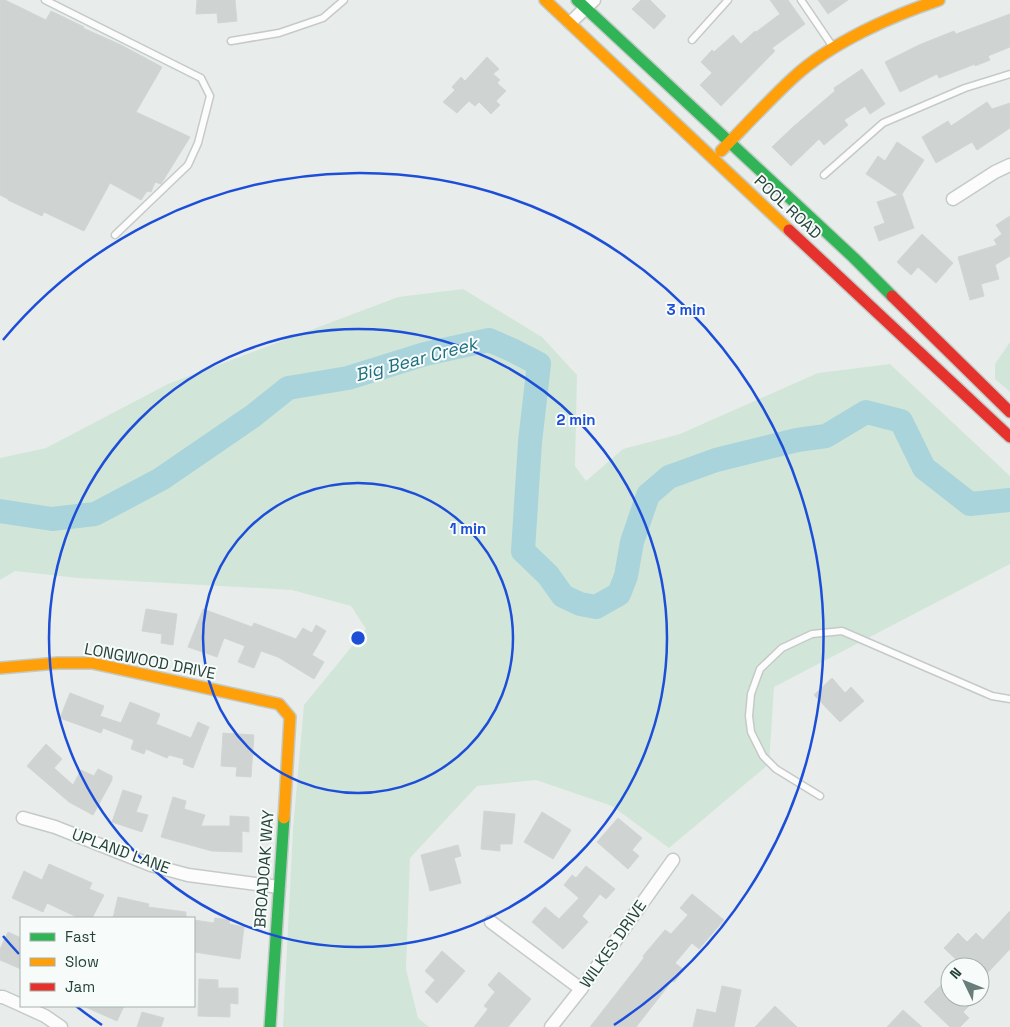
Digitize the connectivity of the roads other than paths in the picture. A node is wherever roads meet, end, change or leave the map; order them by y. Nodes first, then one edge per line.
1 (45, 0) edge
2 (344, 0) edge
3 (545, 0) edge
4 (728, 0) edge
5 (801, 0) edge
6 (939, 0) edge
7 (585, 3) edge
8 (570, 24) junction
9 (692, 40) dead end
10 (231, 41) dead end
11 (834, 48) junction
12 (1010, 74) edge
13 (730, 142) junction
14 (713, 160) junction
15 (1010, 165) edge
16 (824, 174) dead end
17 (953, 199) dead end
18 (115, 235) dead end
19 (1010, 412) edge
20 (1010, 437) edge
21 (0, 668) edge
22 (1010, 699) edge
23 (288, 714) joint
24 (820, 796) dead end
25 (23, 818) dead end
26 (672, 860) dead end
27 (279, 887) junction
28 (490, 922) dead end
29 (582, 989) junction
30 (0, 996) edge
31 (20, 1004) edge
32 (26, 1007) edge
33 (61, 1027) edge
34 (270, 1027) edge
35 (551, 1027) edge

1 - 18 lane
2 - 10 lane
3 - 8 main road, POOL ROAD
4 - 9 lane
5 - 11 lane
6 - 11 main road
7 - 8 street
7 - 13 main road, POOL ROAD
8 - 14 main road, POOL ROAD
11 - 13 main road
12 - 16 lane
13 - 14 main road
13 - 19 main road, POOL ROAD
14 - 20 main road, POOL ROAD
15 - 17 street
21 - 23 main road, LONGWOOD DRIVE
22 - 24 lane
23 - 27 main road, BROADOAK WAY
25 - 27 street, UPLAND LANE
26 - 29 street, WILKES DRIVE
27 - 34 main road, BROADOAK WAY
28 - 29 street
29 - 35 street, WILKES DRIVE
30 - 31 street
32 - 33 street

